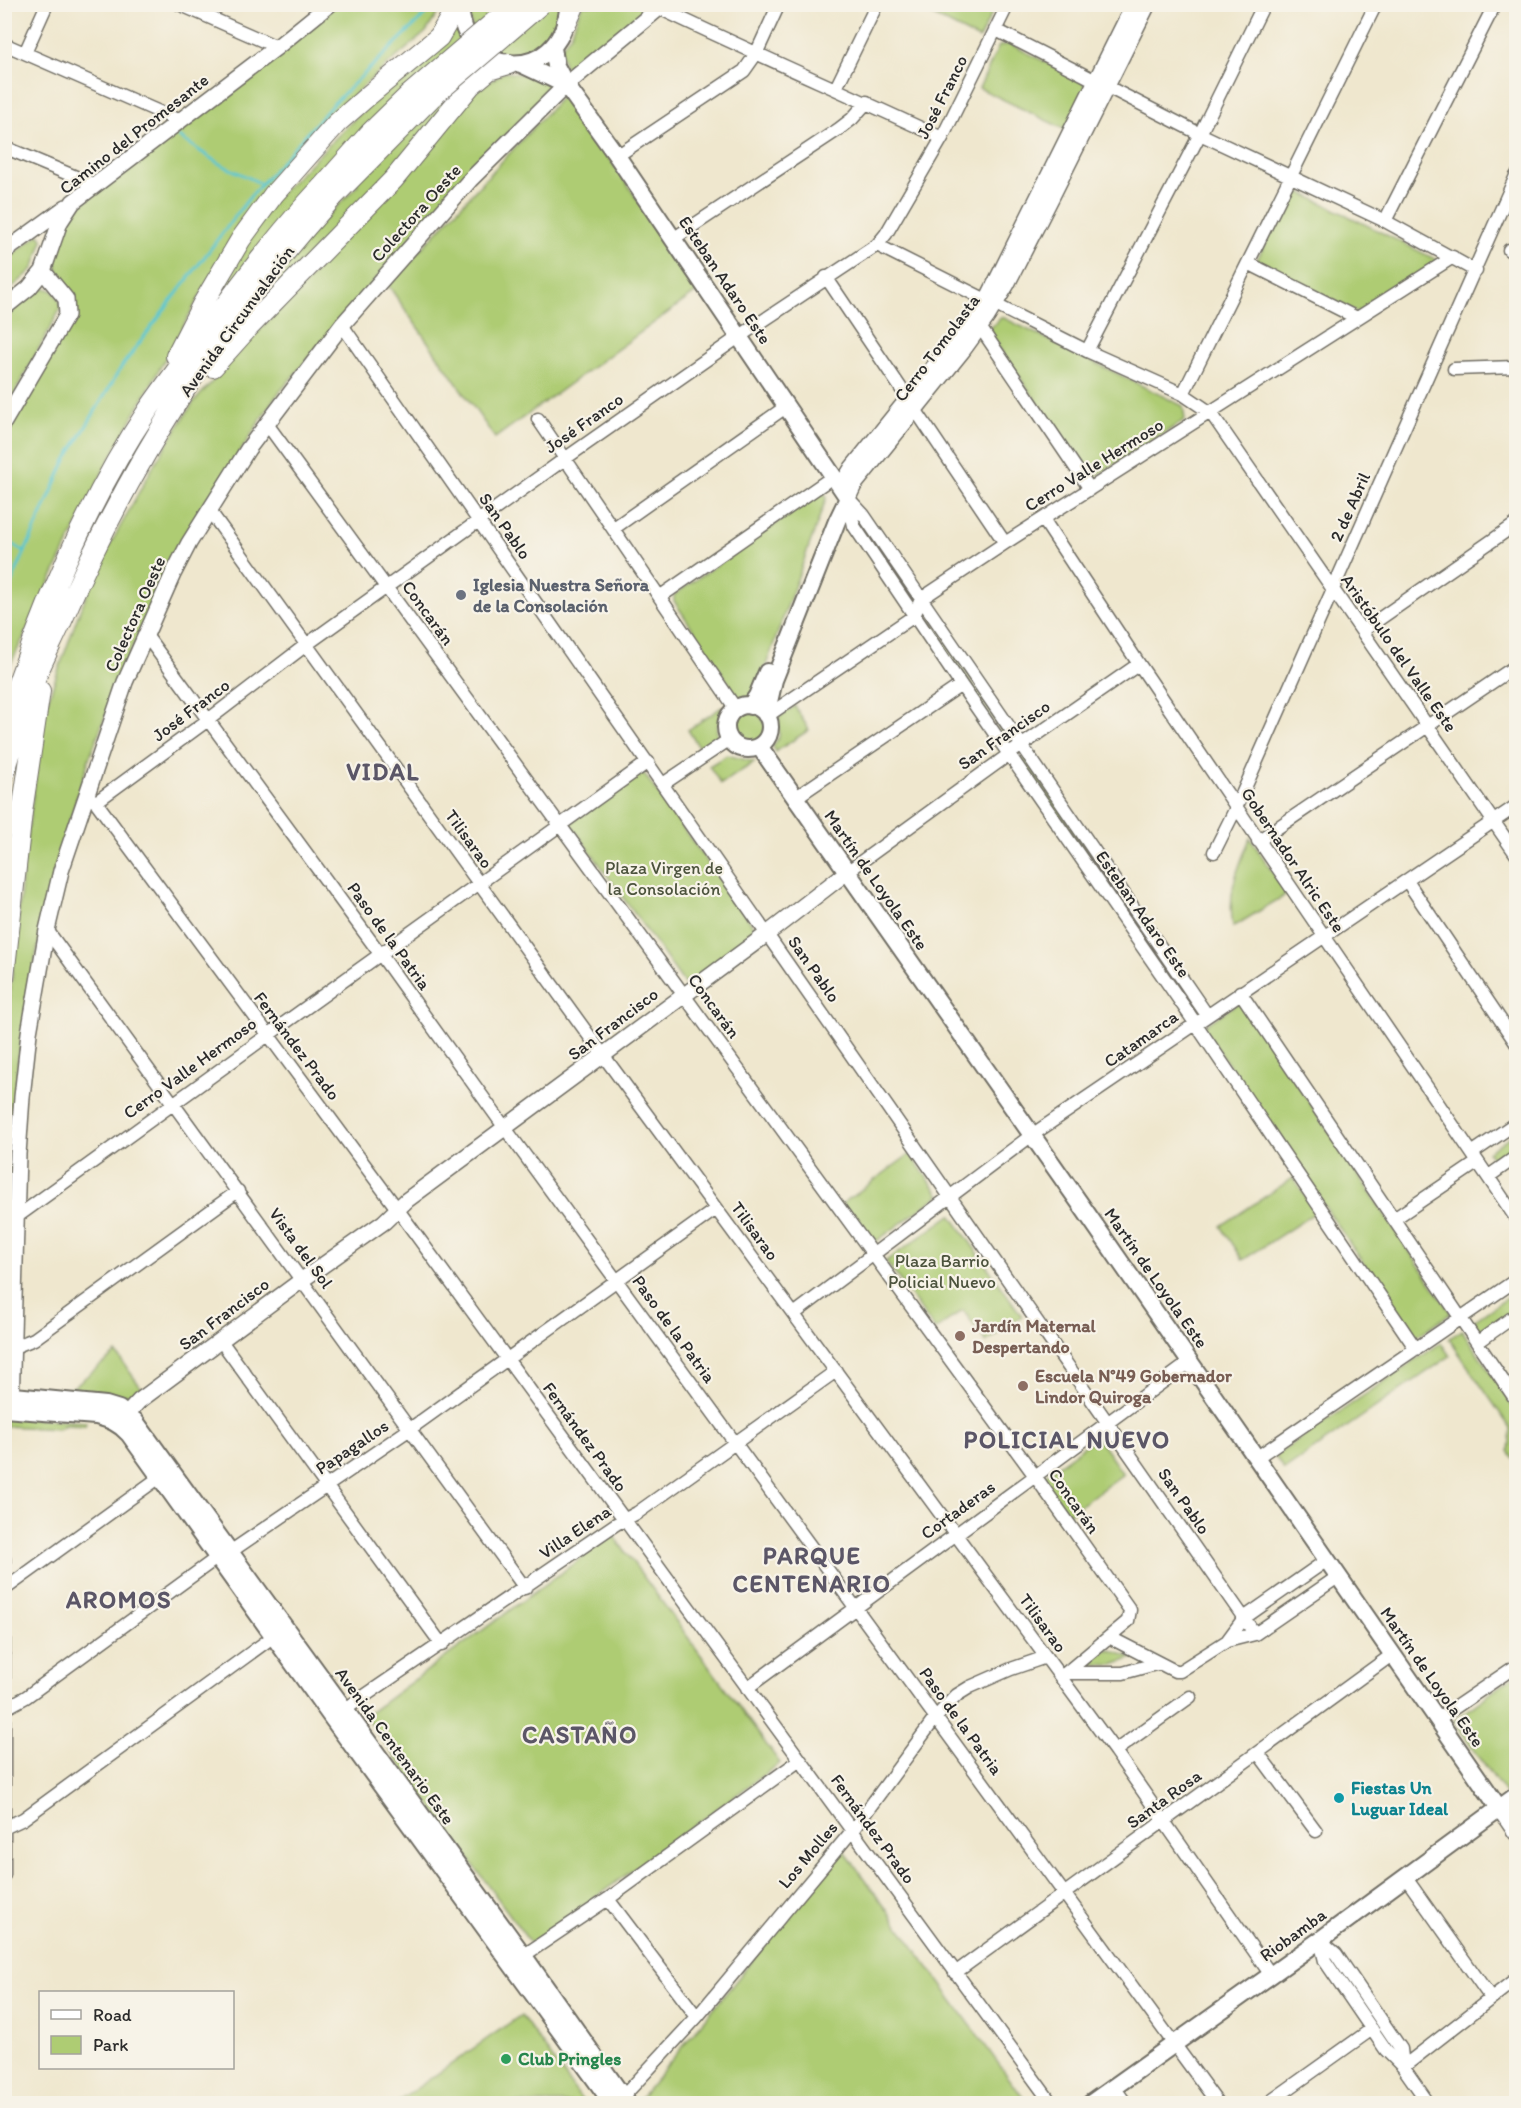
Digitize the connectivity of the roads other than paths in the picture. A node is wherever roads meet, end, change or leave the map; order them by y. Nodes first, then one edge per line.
1 (47, 4) edge
2 (180, 4) edge
3 (330, 4) edge
4 (459, 4) edge
5 (515, 4) edge
6 (541, 4) edge
7 (779, 4) edge
8 (877, 4) edge
9 (1008, 4) edge
10 (1134, 4) edge
11 (1148, 4) edge
12 (1264, 4) edge
13 (1376, 4) edge
14 (1495, 4) edge
15 (661, 6) edge
16 (570, 10) edge
17 (996, 30) junction
18 (4, 44) edge
19 (277, 47) junction
20 (553, 48) junction
21 (25, 53) junction
22 (756, 54) junction
23 (515, 64) junction
24 (1102, 83) junction
25 (566, 85) junction
26 (836, 88) junction
27 (867, 102) junction
28 (180, 121) junction
29 (1200, 134) junction
30 (942, 138) junction
31 (4, 147) edge
32 (618, 156) junction
33 (1291, 176) junction
34 (1516, 176) edge
35 (94, 185) junction
36 (328, 192) junction
37 (73, 202) junction
38 (1385, 221) junction
39 (673, 239) junction
40 (877, 245) junction
41 (4, 252) edge
42 (1453, 257) junction
43 (1248, 263) junction
44 (43, 271) junction
45 (1476, 271) junction
46 (826, 278) junction
47 (990, 304) junction
48 (4, 308) edge
49 (1357, 318) junction
50 (977, 322) junction
51 (342, 326) junction
52 (740, 336) junction
53 (1087, 351) junction
54 (1516, 367) edge
55 (1454, 369) dead end
56 (1183, 394) junction
57 (787, 406) junction
58 (911, 406) junction
59 (148, 410) junction
60 (1211, 413) junction
61 (5, 419) edge
62 (168, 419) junction
63 (538, 419) dead end
64 (267, 424) junction
65 (566, 458) junction
66 (841, 486) junction
67 (1090, 489) junction
68 (209, 510) junction
69 (1043, 519) junction
70 (480, 520) junction
71 (1516, 524) edge
72 (614, 528) junction
73 (1005, 543) junction
74 (386, 586) junction
75 (1333, 590) junction
76 (661, 596) junction
77 (921, 599) junction
78 (914, 616) junction
79 (1362, 631) junction
80 (145, 634) junction
81 (42, 644) junction
82 (306, 645) junction
83 (1139, 664) junction
84 (1516, 666) edge
85 (961, 685) junction
86 (4, 704) edge
87 (743, 707) junction
88 (766, 715) junction
89 (208, 720) junction
90 (4, 724) edge
91 (1428, 727) junction
92 (730, 739) junction
93 (759, 746) junction
94 (1021, 746) junction
95 (1009, 754) junction
96 (648, 762) junction
97 (4, 774) edge
98 (663, 784) junction
99 (795, 798) junction
100 (91, 799) junction
101 (1516, 806) edge
102 (1236, 808) junction
103 (1495, 822) junction
104 (560, 825) junction
105 (1258, 841) junction
106 (1214, 852) dead end
107 (1516, 854) edge
108 (847, 872) junction
109 (1407, 881) junction
110 (479, 884) junction
111 (47, 930) junction
112 (767, 934) junction
113 (1323, 936) junction
114 (381, 955) junction
115 (4, 977) edge
116 (1240, 992) junction
117 (684, 995) junction
118 (1207, 1015) junction
119 (1195, 1023) junction
120 (266, 1035) junction
121 (1516, 1043) edge
122 (603, 1055) junction
123 (174, 1102) junction
124 (1516, 1123) edge
125 (505, 1128) junction
126 (1032, 1135) junction
127 (1516, 1157) edge
128 (1475, 1158) junction
129 (1489, 1176) junction
130 (238, 1191) junction
131 (950, 1196) junction
132 (716, 1209) junction
133 (398, 1210) junction
134 (18, 1216) junction
135 (1516, 1218) edge
136 (1394, 1219) junction
137 (873, 1254) junction
138 (302, 1280) junction
139 (1516, 1280) edge
140 (617, 1281) junction
141 (794, 1314) junction
142 (1516, 1315) edge
143 (1460, 1318) junction
144 (221, 1341) junction
145 (1478, 1342) junction
146 (14, 1347) junction
147 (1416, 1349) junction
148 (506, 1359) junction
149 (1190, 1362) junction
150 (836, 1371) junction
151 (1516, 1400) edge
152 (8, 1402) edge
153 (124, 1420) junction
154 (1108, 1422) junction
155 (410, 1429) junction
156 (735, 1442) junction
157 (1256, 1458) junction
158 (165, 1473) junction
159 (1035, 1476) junction
160 (326, 1486) junction
161 (624, 1520) junction
162 (956, 1534) junction
163 (224, 1555) junction
164 (4, 1558) edge
165 (1328, 1560) junction
166 (1339, 1576) junction
167 (525, 1588) junction
168 (5, 1589) edge
169 (856, 1608) junction
170 (1244, 1618) junction
171 (1255, 1634) junction
172 (274, 1636) junction
173 (1108, 1637) junction
174 (1227, 1641) junction
175 (442, 1645) junction
176 (1393, 1654) junction
177 (1046, 1657) junction
178 (1159, 1663) junction
179 (1516, 1666) edge
180 (1063, 1675) junction
181 (747, 1688) junction
182 (4, 1694) edge
183 (1190, 1697) dead end
184 (4, 1710) edge
185 (337, 1713) junction
186 (936, 1717) junction
187 (1438, 1719) junction
188 (1115, 1751) junction
189 (1258, 1753) junction
190 (800, 1760) junction
191 (1516, 1796) edge
192 (1499, 1808) junction
193 (1163, 1822) junction
194 (6, 1827) edge
195 (852, 1831) junction
196 (1316, 1831) dead end
197 (1516, 1833) edge
198 (4, 1875) edge
199 (1406, 1878) junction
200 (1065, 1894) junction
201 (608, 1899) junction
202 (1320, 1940) junction
203 (518, 1959) junction
204 (955, 1973) junction
205 (1271, 1975) junction
206 (1516, 1979) edge
207 (1491, 1998) junction
208 (697, 2017) junction
209 (1372, 2030) junction
210 (1174, 2044) junction
211 (1402, 2067) junction
212 (1114, 2087) junction
213 (620, 2102) edge
214 (1052, 2103) edge
215 (1090, 2103) edge
216 (1126, 2103) edge
217 (1218, 2103) edge
218 (1267, 2103) edge
219 (1429, 2103) edge

1 - 21 street
2 - 19 street
3 - 19 street, Camino del Promesante
4 - 23 main road
4 - 59 highway
5 - 36 highway, Avenida Circunvalación, bridge
6 - 36 highway, Avenida Circunvalación, bridge
7 - 22 street
8 - 26 street
9 - 17 street, José Franco
10 - 24 street, Cerro Tomolasta
11 - 24 street, Cerro Tomolasta
12 - 29 street
13 - 33 street
14 - 38 street
15 - 22 street
15 - 25 street, Colectora Oeste
16 - 20 main road
17 - 24 street
17 - 30 street, José Franco
18 - 21 street
19 - 28 street, Camino del Promesante
20 - 23 main road
20 - 25 main road, Esteban Adaro Este
21 - 28 street
22 - 26 street
22 - 32 street
23 - 25 main road
23 - 62 highway
24 - 29 street
24 - 47 street, Cerro Tomolasta
25 - 32 main road, Esteban Adaro Este
25 - 51 street, Colectora Oeste
26 - 27 street
27 - 30 street
27 - 39 street
28 - 35 street, Camino del Promesante
29 - 33 street
29 - 53 street
30 - 40 street, José Franco
31 - 35 street
32 - 39 main road, Esteban Adaro Este
33 - 38 street
33 - 43 street
34 - 45 street, 2 de Abril
35 - 37 street, Camino del Promesante
36 - 59 highway, Avenida Circunvalación
36 - 62 highway, Avenida Circunvalación
37 - 41 street
37 - 44 street, Camino del Promesante
38 - 42 street
39 - 52 main road, Esteban Adaro Este
40 - 46 street, José Franco
40 - 47 street
42 - 45 street
42 - 49 street, Cerro Valle Hermoso
43 - 49 street
43 - 56 street
44 - 48 street
44 - 61 street
45 - 75 street, 2 de Abril
46 - 52 street, José Franco
46 - 58 street
47 - 50 street, Cerro Tomolasta
47 - 53 street
49 - 60 street, Cerro Valle Hermoso
50 - 58 street, Cerro Tomolasta
50 - 67 street
51 - 64 street, Colectora Oeste
51 - 70 street, San Pablo
52 - 57 main road, Esteban Adaro Este
52 - 65 street, José Franco
53 - 56 street
54 - 55 street
56 - 60 street
57 - 66 main road, Esteban Adaro Este
57 - 72 street
58 - 66 street, Cerro Tomolasta
58 - 73 street
59 - 81 highway, Avenida Circunvalación
60 - 67 street, Cerro Valle Hermoso
60 - 75 street, Aristóbulo del Valle Este
62 - 81 highway, Avenida Circunvalación
63 - 65 street
64 - 68 street, Colectora Oeste
64 - 74 street, Concarán
65 - 70 street, José Franco
65 - 72 street
66 - 76 street
66 - 77 street, Esteban Adaro Este
66 - 78 street, Esteban Adaro Este
66 - 87 main road, Cerro Tomolasta
66 - 88 main road, Cerro Tomolasta
67 - 69 street, Cerro Valle Hermoso
68 - 80 street, Colectora Oeste
68 - 82 street, Tilisarao
69 - 73 street, Cerro Valle Hermoso
69 - 83 street, Gobernador Alric Este
70 - 74 street, José Franco
70 - 96 street, San Pablo
71 - 79 street
72 - 76 street
73 - 77 street, Cerro Valle Hermoso
74 - 82 street, José Franco
74 - 104 street, Concarán
75 - 79 street, Aristóbulo del Valle Este
75 - 102 street, 2 de Abril
76 - 87 street
77 - 78 street
77 - 94 street, Esteban Adaro Este
78 - 85 street, Esteban Adaro Este
78 - 88 street
79 - 91 street, Aristóbulo del Valle Este
80 - 89 street, Paso de la Patria
80 - 100 street, Colectora Oeste
81 - 86 highway
81 - 90 highway, Avenida Circunvalación
81 - 97 highway, Avenida Circunvalación
81 - 115 highway
82 - 89 street, José Franco
82 - 110 street, Tilisarao
83 - 94 street, San Francisco
83 - 102 street, Gobernador Alric Este
84 - 91 street
85 - 95 street, Esteban Adaro Este
85 - 99 street
87 - 88 main road
87 - 92 main road
88 - 93 main road
89 - 100 street, José Franco
89 - 114 street, Paso de la Patria
91 - 103 street, Aristóbulo del Valle Este
91 - 105 street
92 - 93 main road
92 - 98 street
93 - 99 main road, Martín de Loyola Este
94 - 95 street, San Francisco
94 - 118 street, Esteban Adaro Este
95 - 108 street, San Francisco
95 - 119 street, Esteban Adaro Este
96 - 98 street, San Pablo
96 - 104 street, Cerro Valle Hermoso
98 - 112 street, San Pablo
99 - 108 main road, Martín de Loyola Este
100 - 111 street, Colectora Oeste
100 - 120 street, Fernández Prado
101 - 103 street, Catamarca
102 - 105 street, Gobernador Alric Este
102 - 106 street, 2 de Abril
103 - 107 street, Aristóbulo del Valle Este
103 - 109 street, Catamarca
104 - 110 street, Cerro Valle Hermoso
104 - 117 street, Concarán
105 - 113 street, Gobernador Alric Este
108 - 112 street, San Francisco
108 - 126 main road, Martín de Loyola Este
109 - 113 street, Catamarca
109 - 121 street
110 - 114 street, Cerro Valle Hermoso
110 - 122 street, Tilisarao
111 - 123 street, Vista del Sol
111 - 134 street, Colectora Oeste
112 - 117 street, San Francisco
112 - 131 street, San Pablo
113 - 116 street, Catamarca
113 - 128 street, Gobernador Alric Este
114 - 120 street, Cerro Valle Hermoso
114 - 125 street, Paso de la Patria
116 - 118 street, Catamarca
116 - 136 street
117 - 122 street, San Francisco
117 - 137 street, Concarán
118 - 119 street, Catamarca
119 - 126 street, Catamarca
119 - 147 street, Esteban Adaro Este
120 - 123 street, Cerro Valle Hermoso
120 - 133 street, Fernández Prado
122 - 125 street, San Francisco
122 - 132 street, Tilisarao
123 - 130 street, Vista del Sol
123 - 134 street, Cerro Valle Hermoso
124 - 128 street
125 - 133 street, San Francisco
125 - 140 street, Paso de la Patria
126 - 131 street, Catamarca
126 - 149 main road, Martín de Loyola Este
127 - 129 street
128 - 129 street, Gobernador Alric Este
128 - 136 street
129 - 135 street, Gobernador Alric Este
130 - 138 street, Vista del Sol
130 - 146 street
131 - 137 street, Catamarca
131 - 154 street, San Pablo
132 - 140 street, Papagallos
132 - 141 street, Tilisarao
133 - 138 street, San Francisco
133 - 148 street, Fernández Prado
134 - 146 street, Colectora Oeste
136 - 143 street
137 - 141 street, Catamarca
137 - 159 street, Concarán
138 - 144 street, San Francisco
138 - 155 street, Vista del Sol
139 - 143 street
140 - 148 street, Papagallos
140 - 156 street, Paso de la Patria
141 - 150 street, Tilisarao
142 - 145 street
143 - 145 street
143 - 147 street
144 - 153 street, San Francisco
144 - 160 street
145 - 151 street
146 - 152 street, Colectora Oeste
147 - 157 street
148 - 155 street, Papagallos
148 - 161 street, Fernández Prado
149 - 154 street, Cortaderas
149 - 157 main road, Martín de Loyola Este
150 - 156 street, Villa Elena
150 - 162 street, Tilisarao
152 - 153 main road
153 - 158 main road, Avenida Centenario Este
154 - 159 street, Cortaderas
154 - 170 street, San Pablo
155 - 160 street, Papagallos
155 - 167 street, Vista del Sol
156 - 161 street, Villa Elena
156 - 169 street, Paso de la Patria
157 - 165 main road, Martín de Loyola Este
158 - 163 main road, Avenida Centenario Este
158 - 168 street
159 - 162 street, Cortaderas
159 - 173 street, Concarán
160 - 163 street, Papagallos
160 - 175 street
161 - 167 street, Villa Elena
161 - 181 street, Fernández Prado
162 - 169 street, Cortaderas
162 - 177 street, Tilisarao
163 - 172 main road, Avenida Centenario Este
163 - 184 street, Papagallos
163 - 185 main road, Avenida Centenario Este
164 - 168 street
165 - 166 main road, Martín de Loyola Este
165 - 170 street
166 - 171 street
166 - 176 main road, Martín de Loyola Este
167 - 175 street, Villa Elena
168 - 182 street
169 - 181 street, Cortaderas
169 - 186 street, Paso de la Patria
170 - 171 street, San Pablo
170 - 174 street
171 - 174 street
172 - 185 main road, Avenida Centenario Este
172 - 194 street
173 - 178 street
173 - 180 street
174 - 178 street
175 - 185 street, Villa Elena
176 - 187 main road, Martín de Loyola Este
176 - 189 street, Santa Rosa
177 - 180 street, Tilisarao
177 - 186 street, Los Molles
178 - 180 street
179 - 187 street
180 - 188 street, Tilisarao
181 - 190 street, Fernández Prado
183 - 188 street
184 - 194 street
185 - 203 main road, Avenida Centenario Este
186 - 195 street, Los Molles
186 - 200 street, Paso de la Patria
187 - 192 main road, Martín de Loyola Este
188 - 193 street, Tilisarao
189 - 193 street, Santa Rosa
189 - 196 street
190 - 195 street, Fernández Prado
190 - 201 street
191 - 192 main road, Riobamba
192 - 197 street, Martín de Loyola Este
192 - 199 main road, Riobamba
193 - 200 street, Santa Rosa
193 - 205 street, Tilisarao
194 - 198 street
195 - 204 street, Fernández Prado
195 - 208 street, Los Molles
199 - 202 main road, Riobamba
199 - 207 street
200 - 204 street, Santa Rosa
200 - 210 street, Paso de la Patria
201 - 203 street
201 - 208 street
202 - 205 main road, Riobamba
202 - 209 street
202 - 211 street
203 - 213 main road, Avenida Centenario Este
204 - 214 street, Fernández Prado
205 - 210 main road, Riobamba
206 - 207 street
207 - 211 street
208 - 213 street, Los Molles
209 - 211 street
209 - 218 street
210 - 212 main road, Riobamba
210 - 217 street, Paso de la Patria
211 - 219 street
212 - 215 main road, Riobamba
212 - 216 street

